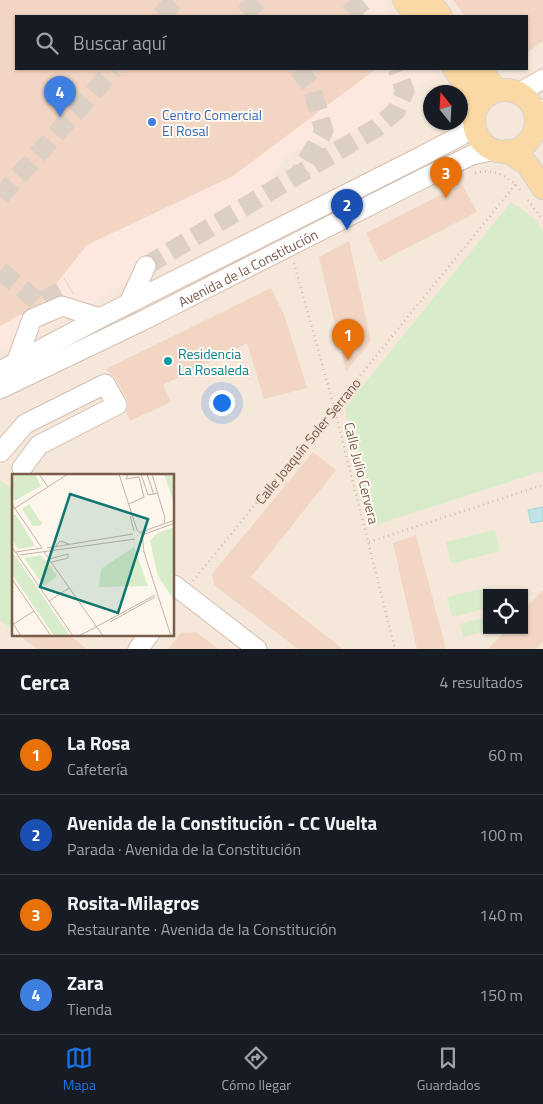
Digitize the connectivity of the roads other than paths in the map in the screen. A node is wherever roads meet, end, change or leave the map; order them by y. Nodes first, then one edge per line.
1 (404, 0) edge
2 (429, 0) edge
3 (415, 15) edge
4 (440, 15) edge
5 (455, 70) edge
6 (480, 70) edge
7 (543, 79) edge
8 (519, 93) junction
9 (483, 106) junction
10 (537, 119) edge
11 (502, 151) junction
12 (543, 155) edge
13 (543, 188) edge
14 (146, 266) tunnel mouth
15 (130, 303) junction
16 (100, 318) junction
17 (8, 367) edge
18 (0, 389) edge
19 (1, 452) edge
20 (27, 472) edge
21 (177, 593) edge
22 (148, 636) edge
23 (138, 649) edge
24 (257, 649) edge

1 - 3 main road
2 - 4 main road
5 - 9 main road
6 - 9 main road
7 - 8 street
8 - 9 main road
8 - 10 main road
9 - 11 main road
9 - 15 street, Avenida de la Constitución
10 - 11 main road
10 - 12 main road
11 - 13 main road
11 - 18 street, Avenida de la Constitución
14 - 15 street
15 - 16 street, Avenida de la Constitución
16 - 17 street, Avenida de la Constitución
16 - 17 street
19 - 20 street
19 - 20 street
21 - 24 street
22 - 23 street

